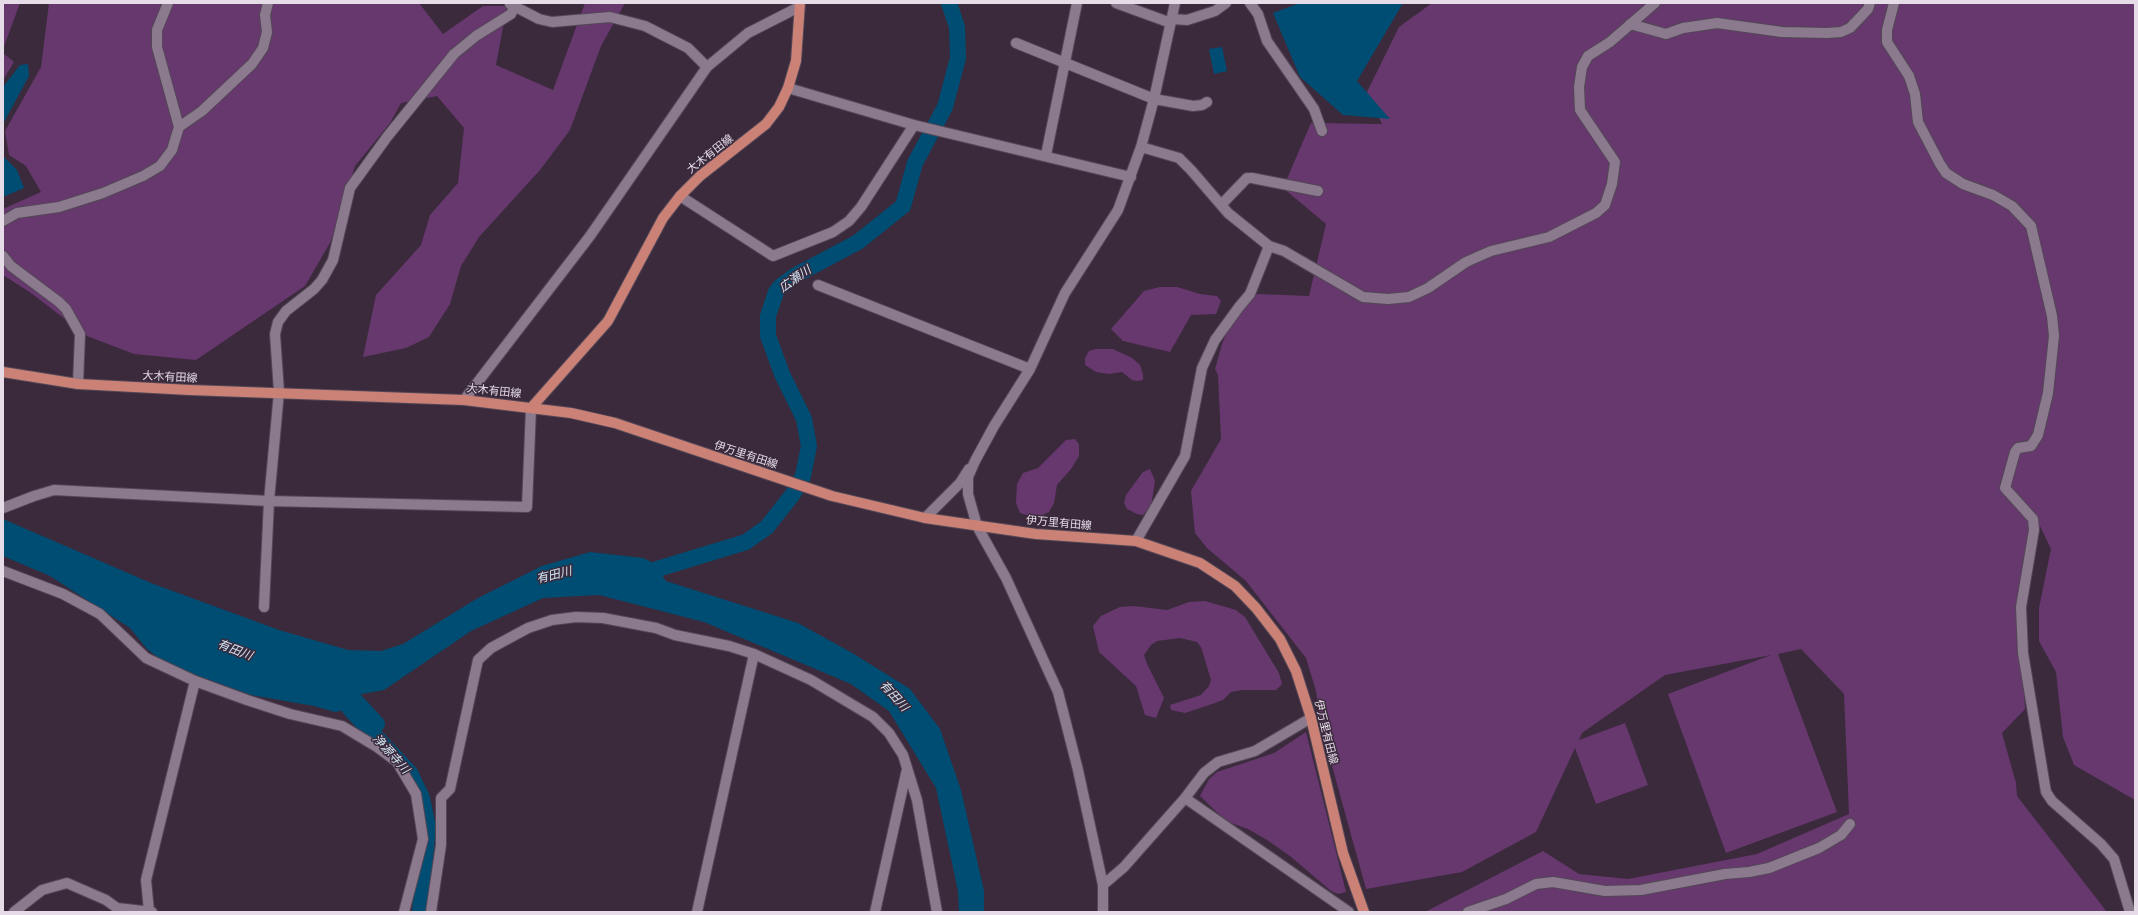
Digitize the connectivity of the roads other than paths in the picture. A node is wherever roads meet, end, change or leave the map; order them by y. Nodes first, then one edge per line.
1 (168, 3) edge
2 (268, 3) edge
3 (1077, 3) edge
4 (1116, 3) edge
5 (1175, 3) edge
6 (1226, 3) edge
7 (1250, 3) edge
8 (1655, 3) edge
9 (1870, 3) edge
10 (1894, 3) edge
11 (513, 4) edge
12 (799, 5) edge
13 (1172, 21) junction
14 (1630, 24) junction
15 (1016, 43) dead end
16 (1065, 61) junction
17 (707, 67) junction
18 (788, 88) junction
19 (1154, 99) junction
20 (1206, 102) dead end
21 (914, 125) junction
22 (178, 127) junction
23 (1322, 132) dead end
24 (1141, 147) junction
25 (1046, 155) junction
26 (1131, 177) junction
27 (1318, 191) dead end
28 (680, 196) junction
29 (1221, 205) junction
30 (3, 221) edge
31 (1269, 246) junction
32 (3, 256) edge
33 (818, 286) dead end
34 (1030, 369) junction
35 (3, 372) edge
36 (78, 384) junction
37 (279, 392) junction
38 (464, 400) junction
39 (531, 408) junction
40 (975, 461) junction
41 (270, 501) junction
42 (3, 508) edge
43 (924, 518) junction
44 (977, 526) junction
45 (1136, 541) junction
46 (3, 572) edge
47 (264, 607) dead end
48 (754, 654) junction
49 (195, 681) junction
50 (1311, 718) junction
51 (907, 767) junction
52 (1185, 798) junction
53 (1850, 824) dead end
54 (1103, 885) junction
55 (117, 910) edge
56 (14, 912) edge
57 (149, 912) edge
58 (152, 912) edge
59 (404, 912) edge
60 (430, 912) edge
61 (698, 912) edge
62 (875, 912) edge
63 (937, 912) edge
64 (1103, 912) edge
65 (1350, 912) edge
66 (1364, 912) edge
67 (1468, 912) edge
68 (2130, 912) edge

1 - 22 street
2 - 22 street
3 - 16 street
4 - 13 street
5 - 13 street
6 - 13 street
7 - 23 street
8 - 14 street
9 - 14 street
10 - 68 street
11 - 17 street
11 - 37 street
12 - 17 street
12 - 18 main road, 大木有田線
13 - 19 street
14 - 31 street
15 - 16 street
16 - 19 street
16 - 25 street
17 - 38 street
18 - 21 street
18 - 28 main road, 大木有田線
19 - 20 street
19 - 24 street
21 - 25 street
21 - 28 street
22 - 30 street
24 - 26 street
24 - 29 street
25 - 26 street
26 - 34 street
27 - 29 street
28 - 39 main road, 大木有田線
29 - 31 street
31 - 45 street
32 - 36 street
33 - 34 street
34 - 40 street
35 - 36 main road, 大木有田線
36 - 37 main road, 大木有田線
37 - 38 main road, 大木有田線
37 - 41 street
38 - 39 main road, 大木有田線
39 - 41 street
39 - 43 main road, 伊万里有田線
40 - 43 street
40 - 44 street
41 - 42 street
41 - 47 street
43 - 44 main road, 伊万里有田線
44 - 45 main road, 伊万里有田線
44 - 54 street
45 - 50 main road, 伊万里有田線
46 - 49 street
48 - 51 street
48 - 60 street
48 - 61 street
49 - 57 street
49 - 59 street
50 - 52 street
50 - 66 main road, 伊万里有田線
51 - 62 street
51 - 63 street
52 - 54 street
52 - 65 street
53 - 67 street
54 - 64 street
55 - 56 street
55 - 57 street
57 - 58 street

